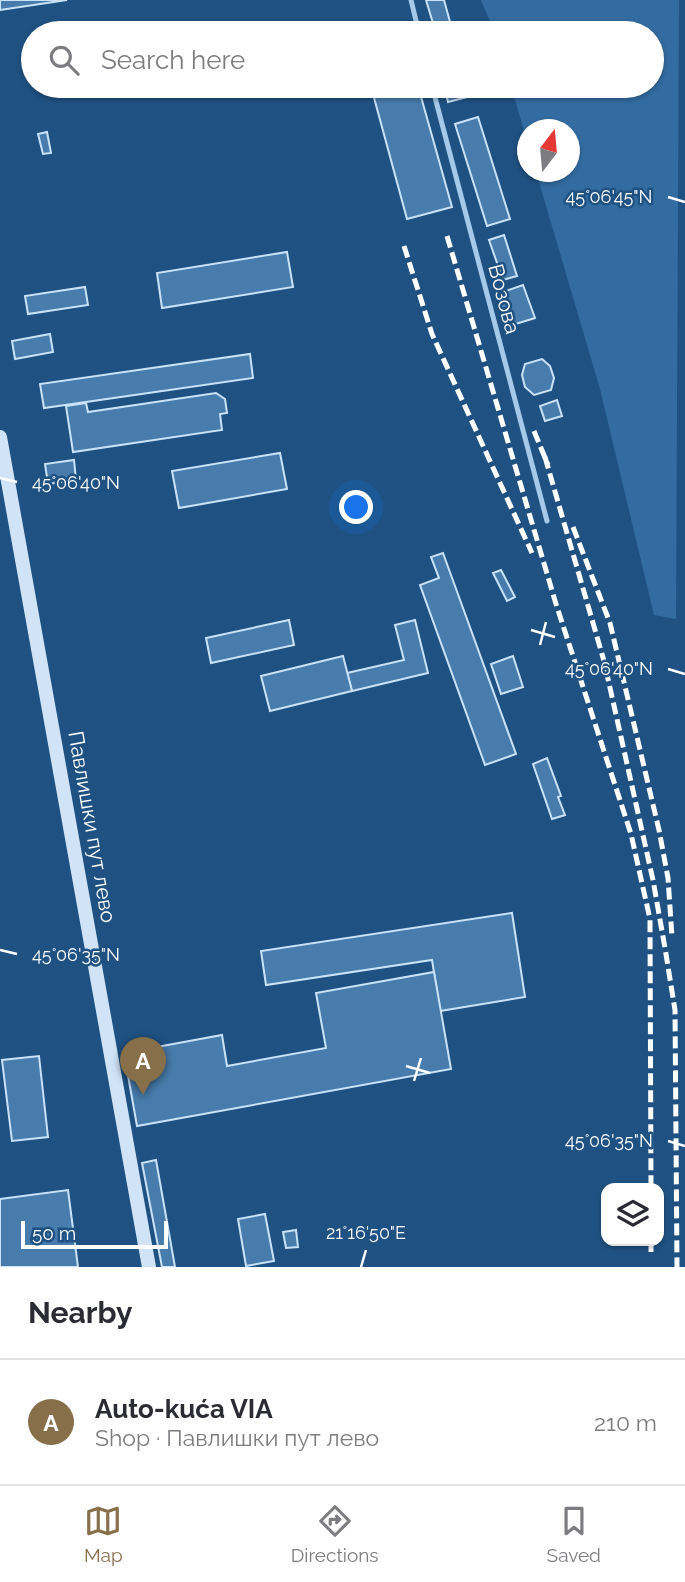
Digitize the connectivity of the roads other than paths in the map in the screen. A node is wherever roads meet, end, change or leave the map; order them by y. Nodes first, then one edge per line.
1 (411, 0) edge
2 (416, 21) edge
3 (435, 98) edge
4 (0, 437) edge
5 (547, 521) dead end
6 (149, 1267) edge

1 - 2 lane
3 - 5 lane, Возова
4 - 6 street, Павлишки пут лево

